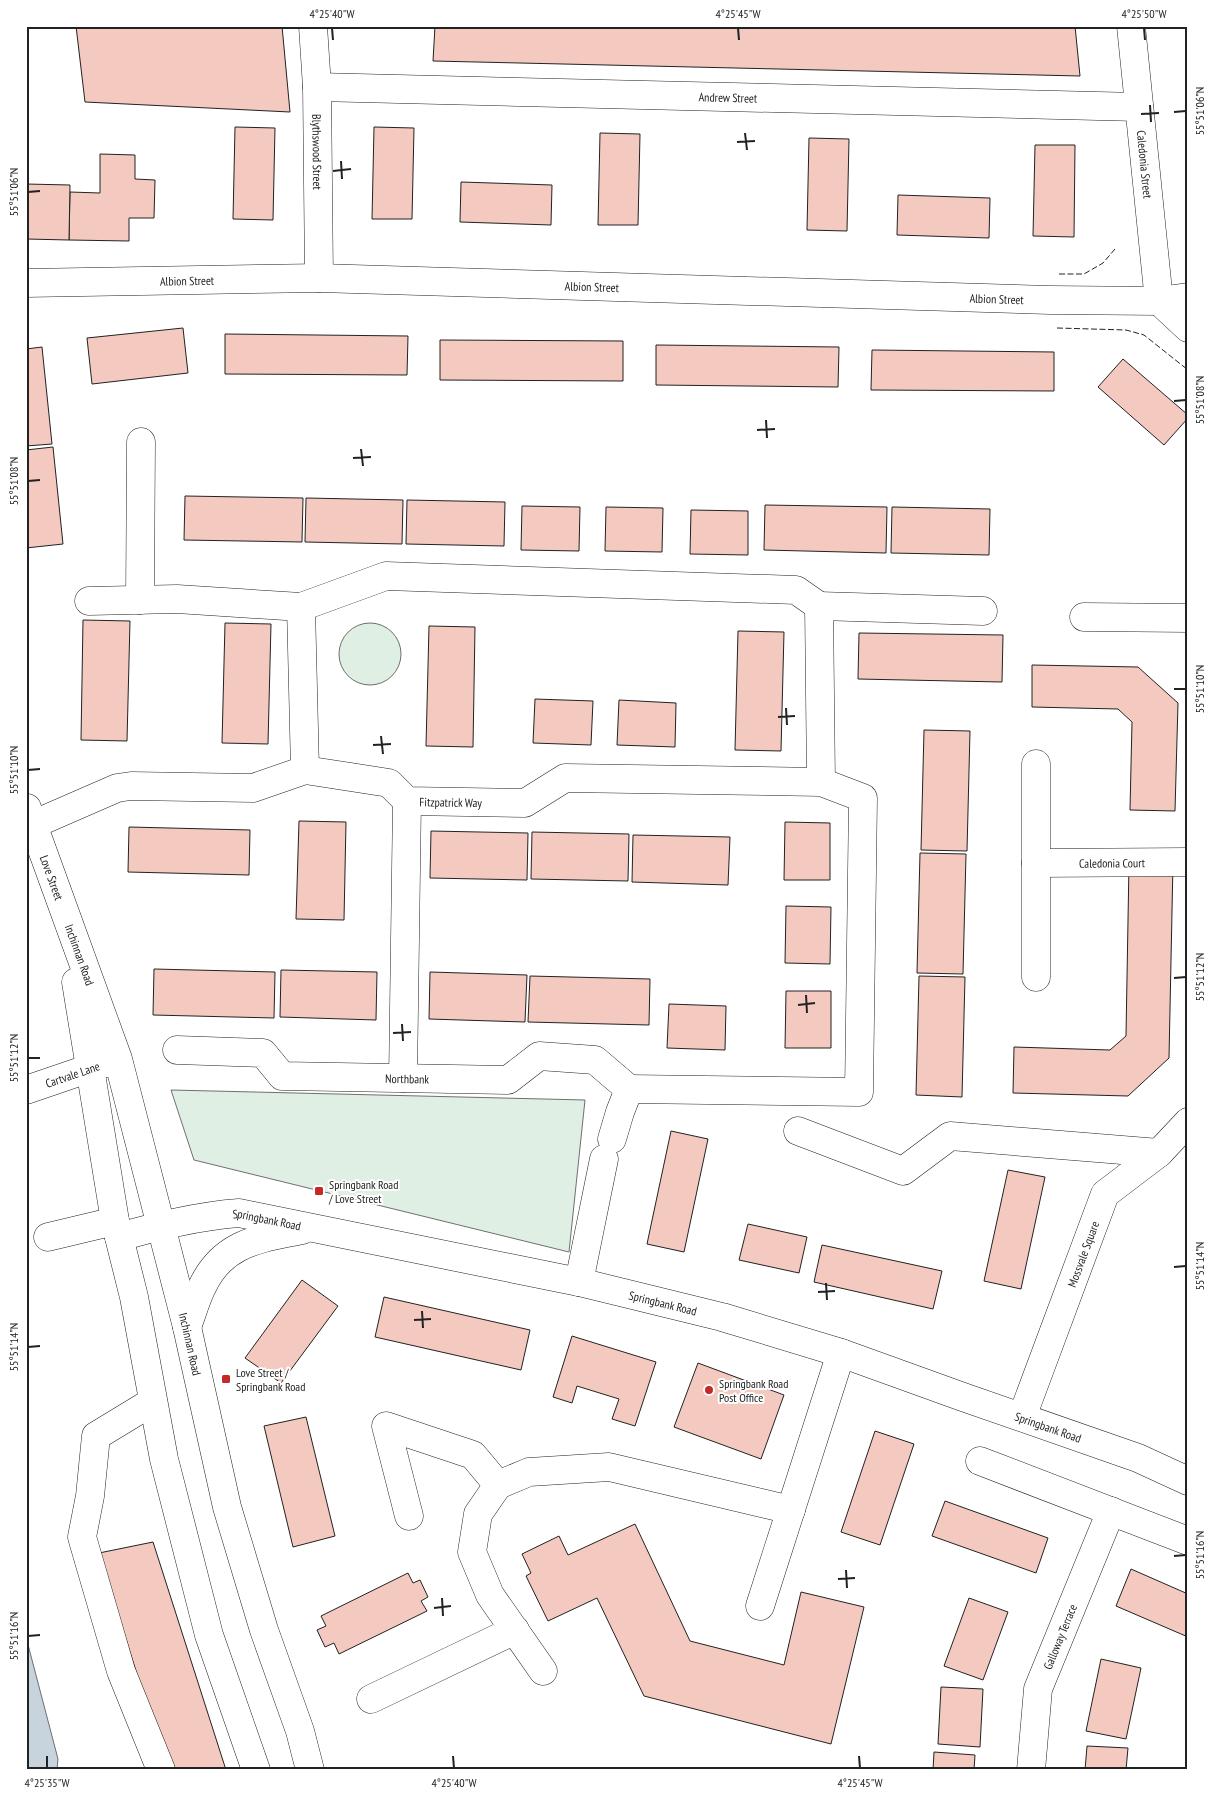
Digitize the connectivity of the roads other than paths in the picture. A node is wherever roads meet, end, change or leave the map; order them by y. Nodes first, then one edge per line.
1 (313, 26) edge
2 (1130, 26) edge
3 (317, 87) junction
4 (1139, 107) junction
5 (319, 278) junction
6 (26, 283) edge
7 (1188, 298) edge
8 (1159, 301) junction
9 (1188, 328) edge
10 (141, 442) dead end
11 (140, 600) junction
12 (89, 601) dead end
13 (819, 606) junction
14 (300, 607) junction
15 (983, 611) dead end
16 (1084, 617) dead end
17 (1188, 618) edge
18 (1036, 764) dead end
19 (305, 770) junction
20 (821, 782) junction
21 (407, 801) junction
22 (29, 816) edge
23 (1188, 862) edge
24 (1036, 863) junction
25 (66, 921) junction
26 (1036, 977) dead end
27 (177, 1050) dead end
28 (118, 1059) junction
29 (90, 1068) junction
30 (403, 1078) junction
31 (629, 1088) junction
32 (26, 1090) edge
33 (1188, 1122) edge
34 (798, 1131) dead end
35 (1159, 1153) junction
36 (161, 1226) junction
37 (311, 1228) junction
38 (117, 1229) junction
39 (48, 1237) dead end
40 (579, 1282) junction
41 (187, 1327) junction
42 (841, 1353) junction
43 (152, 1402) junction
44 (1022, 1417) junction
45 (980, 1461) dead end
46 (1188, 1481) edge
47 (498, 1486) junction
48 (791, 1510) junction
49 (1111, 1511) junction
50 (409, 1516) dead end
51 (1188, 1541) edge
52 (760, 1606) dead end
53 (515, 1630) junction
54 (543, 1671) dead end
55 (371, 1699) dead end
56 (161, 1770) edge
57 (256, 1770) edge
58 (310, 1770) edge
59 (1031, 1770) edge

1 - 3 street, Blythswood Street
2 - 4 street, Caledonia Street
3 - 4 street, Andrew Street
3 - 5 street, Blythswood Street
4 - 8 street, Caledonia Street
5 - 6 street, Albion Street
5 - 8 street, Albion Street
7 - 8 street, Albion Street
8 - 9 street
10 - 11 street
11 - 12 street
11 - 14 street
13 - 14 street
13 - 15 street
13 - 20 street
14 - 19 street
16 - 17 street
18 - 24 street
19 - 21 street, Fitzpatrick Way
19 - 22 street, Fitzpatrick Way
20 - 21 street, Fitzpatrick Way
20 - 31 street, Fitzpatrick Way
21 - 30 street
22 - 25 street, Love Street
23 - 24 street, Caledonia Court
24 - 26 street
25 - 28 street, Inchinnan Road
25 - 29 street, Inchinnan Road
27 - 30 street, Northbank
28 - 29 street, Cartvale Lane
28 - 36 street, Inchinnan Road
29 - 32 street, Cartvale Lane
29 - 38 street, Inchinnan Road
30 - 31 street, Northbank
31 - 40 street
33 - 35 street, Mossvale Square
34 - 35 street
35 - 44 street, Mossvale Square
36 - 37 street, Springbank Road
36 - 38 street, Springbank Road
36 - 41 street, Inchinnan Road
37 - 40 street, Springbank Road
37 - 41 street
38 - 39 street, Springbank Road
38 - 43 street, Inchinnan Road
40 - 42 street, Springbank Road
41 - 58 street, Inchinnan Road
42 - 44 street, Springbank Road
42 - 48 street
43 - 56 street
43 - 57 street, Inchinnan Road
44 - 46 street, Springbank Road
45 - 49 street
47 - 48 street
47 - 50 street
47 - 53 street
48 - 52 street
49 - 51 street
49 - 59 street, Galloway Terrace
53 - 54 street
53 - 55 street

